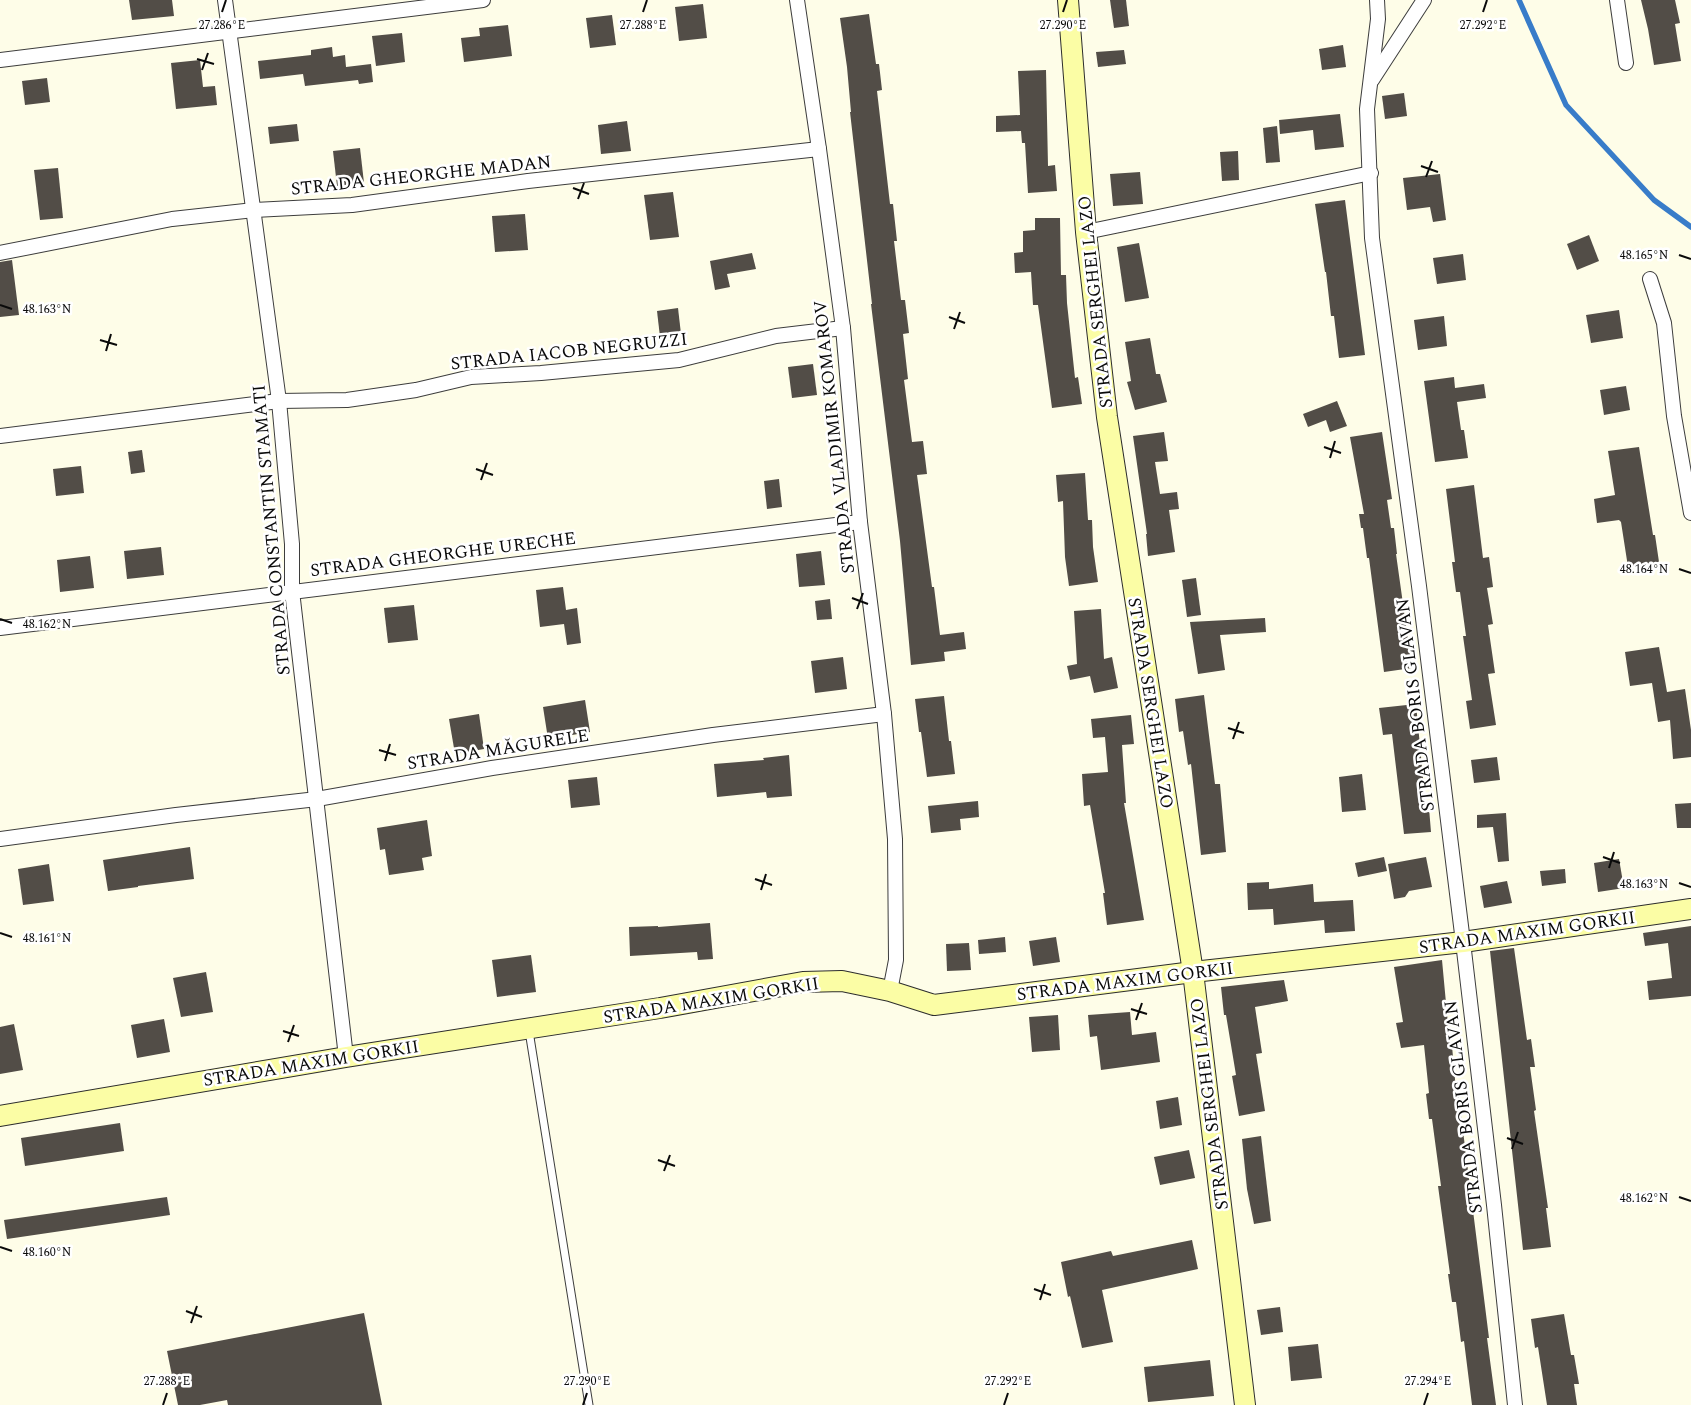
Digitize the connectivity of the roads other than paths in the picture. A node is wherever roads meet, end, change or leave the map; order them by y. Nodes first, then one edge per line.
1 (225, 0) edge
2 (483, 0) edge
3 (797, 0) edge
4 (1068, 0) edge
5 (1377, 0) edge
6 (1424, 0) edge
7 (1617, 0) edge
8 (230, 31) junction
9 (0, 60) edge
10 (1626, 63) dead end
11 (1370, 83) junction
12 (819, 149) junction
13 (1371, 173) junction
14 (254, 210) junction
15 (1086, 232) junction
16 (0, 253) edge
17 (1650, 279) dead end
18 (842, 328) junction
19 (279, 401) junction
20 (0, 436) edge
21 (1691, 513) edge
22 (860, 522) junction
23 (292, 591) junction
24 (0, 628) edge
25 (884, 714) junction
26 (318, 799) junction
27 (0, 839) edge
28 (1691, 909) edge
29 (1463, 942) junction
30 (1193, 972) junction
31 (890, 991) junction
32 (528, 1028) junction
33 (346, 1057) junction
34 (0, 1116) edge
35 (589, 1405) edge
36 (1244, 1405) edge
37 (1515, 1405) edge

1 - 8 street, STRADA CONSTANTIN STAMATI
2 - 8 street
3 - 12 street, STRADA VLADIMIR KOMAROV
4 - 15 street, STRADA SERGHEI LAZO
5 - 11 street, STRADA BORIS GLAVAN
6 - 11 street
7 - 10 street
8 - 9 street
8 - 14 street, STRADA CONSTANTIN STAMATI
11 - 13 street, STRADA BORIS GLAVAN
12 - 14 street, STRADA GHEORGHE MADAN
12 - 18 street, STRADA VLADIMIR KOMAROV
13 - 15 street
13 - 29 street, STRADA BORIS GLAVAN
14 - 16 street, STRADA GHEORGHE MADAN
14 - 19 street, STRADA CONSTANTIN STAMATI
15 - 30 street, STRADA SERGHEI LAZO
17 - 21 street
18 - 19 street, STRADA IACOB NEGRUZZI
18 - 22 street, STRADA VLADIMIR KOMAROV
19 - 20 street, STRADA IACOB NEGRUZZI
19 - 23 street, STRADA CONSTANTIN STAMATI
22 - 23 street, STRADA GHEORGHE URECHE
22 - 25 street, STRADA VLADIMIR KOMAROV
23 - 24 street, STRADA GHEORGHE URECHE
23 - 26 street, STRADA CONSTANTIN STAMATI
25 - 26 street, STRADA MĂGURELE
25 - 31 street, STRADA VLADIMIR KOMAROV
26 - 27 street, STRADA MĂGURELE
26 - 33 street, STRADA CONSTANTIN STAMATI
28 - 29 street, STRADA MAXIM GORKII
29 - 30 street, STRADA MAXIM GORKII
29 - 37 street, STRADA BORIS GLAVAN
30 - 31 street, STRADA MAXIM GORKII
30 - 36 street, STRADA SERGHEI LAZO
31 - 32 street, STRADA MAXIM GORKII
32 - 33 street, STRADA MAXIM GORKII
32 - 35 lane
33 - 34 street, STRADA MAXIM GORKII

